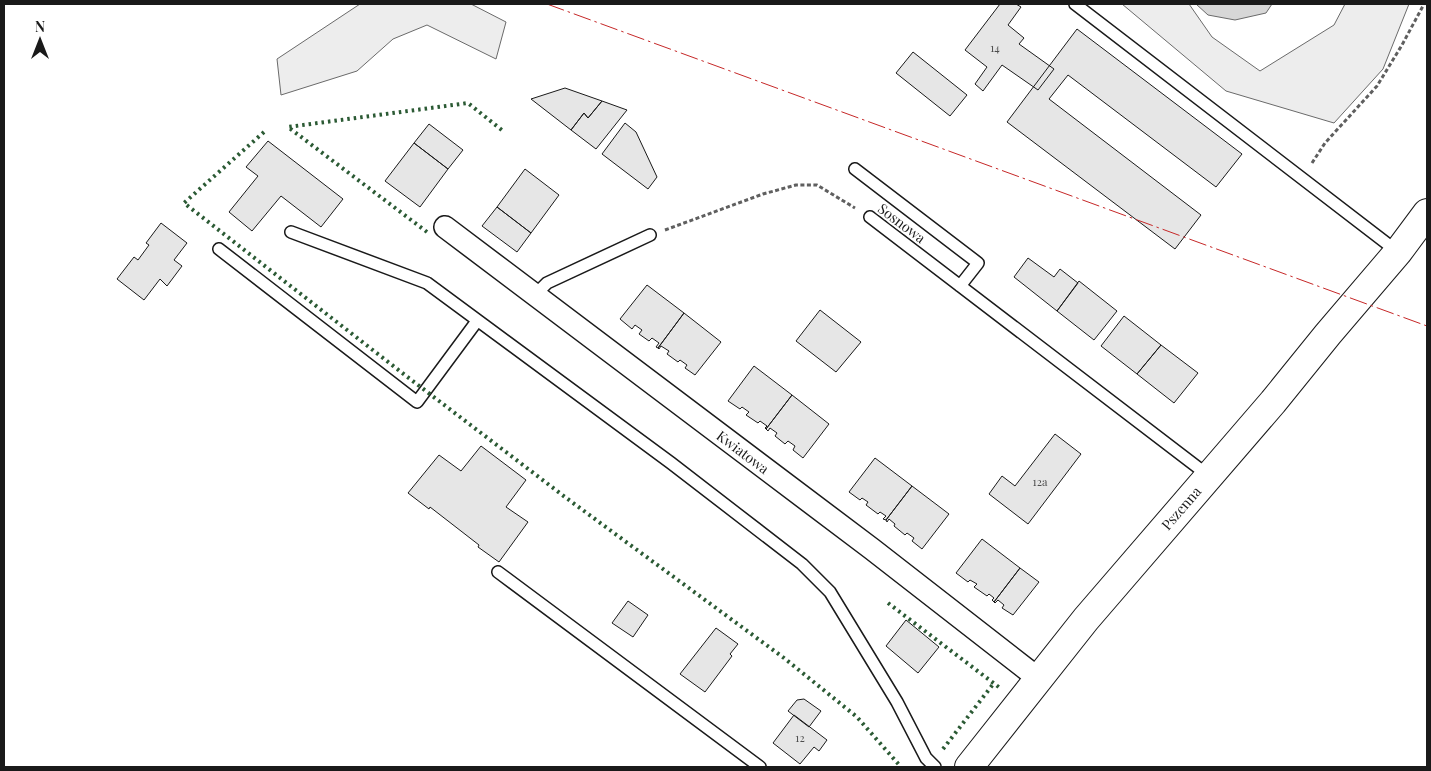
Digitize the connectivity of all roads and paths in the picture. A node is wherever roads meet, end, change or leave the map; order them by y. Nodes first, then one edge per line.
1 (1075, 4) edge
2 (1424, 4) edge
3 (855, 168) dead end
4 (1302, 179) junction
5 (1427, 214) edge
6 (870, 217) joint
7 (445, 227) dead end
8 (291, 232) dead end
9 (650, 235) joint
10 (219, 250) dead end
11 (1398, 252) junction
12 (960, 286) junction
13 (534, 296) junction
14 (478, 321) junction
15 (1208, 476) junction
16 (498, 572) dead end
17 (1039, 679) junction
18 (760, 767) edge
19 (935, 767) edge
20 (969, 767) edge

1 - 4 lane
2 - 4 path
3 - 12 lane
4 - 11 lane
5 - 11 street, Pszenna
6 - 9 path, Sosnowa
6 - 12 lane, Sosnowa
7 - 13 street, Kwiatowa
8 - 14 lane
9 - 13 lane
10 - 14 lane
11 - 15 street, Pszenna
12 - 15 lane, Sosnowa
13 - 17 street, Kwiatowa
14 - 19 lane
15 - 17 street, Pszenna
16 - 18 lane
17 - 20 street, Pszenna

